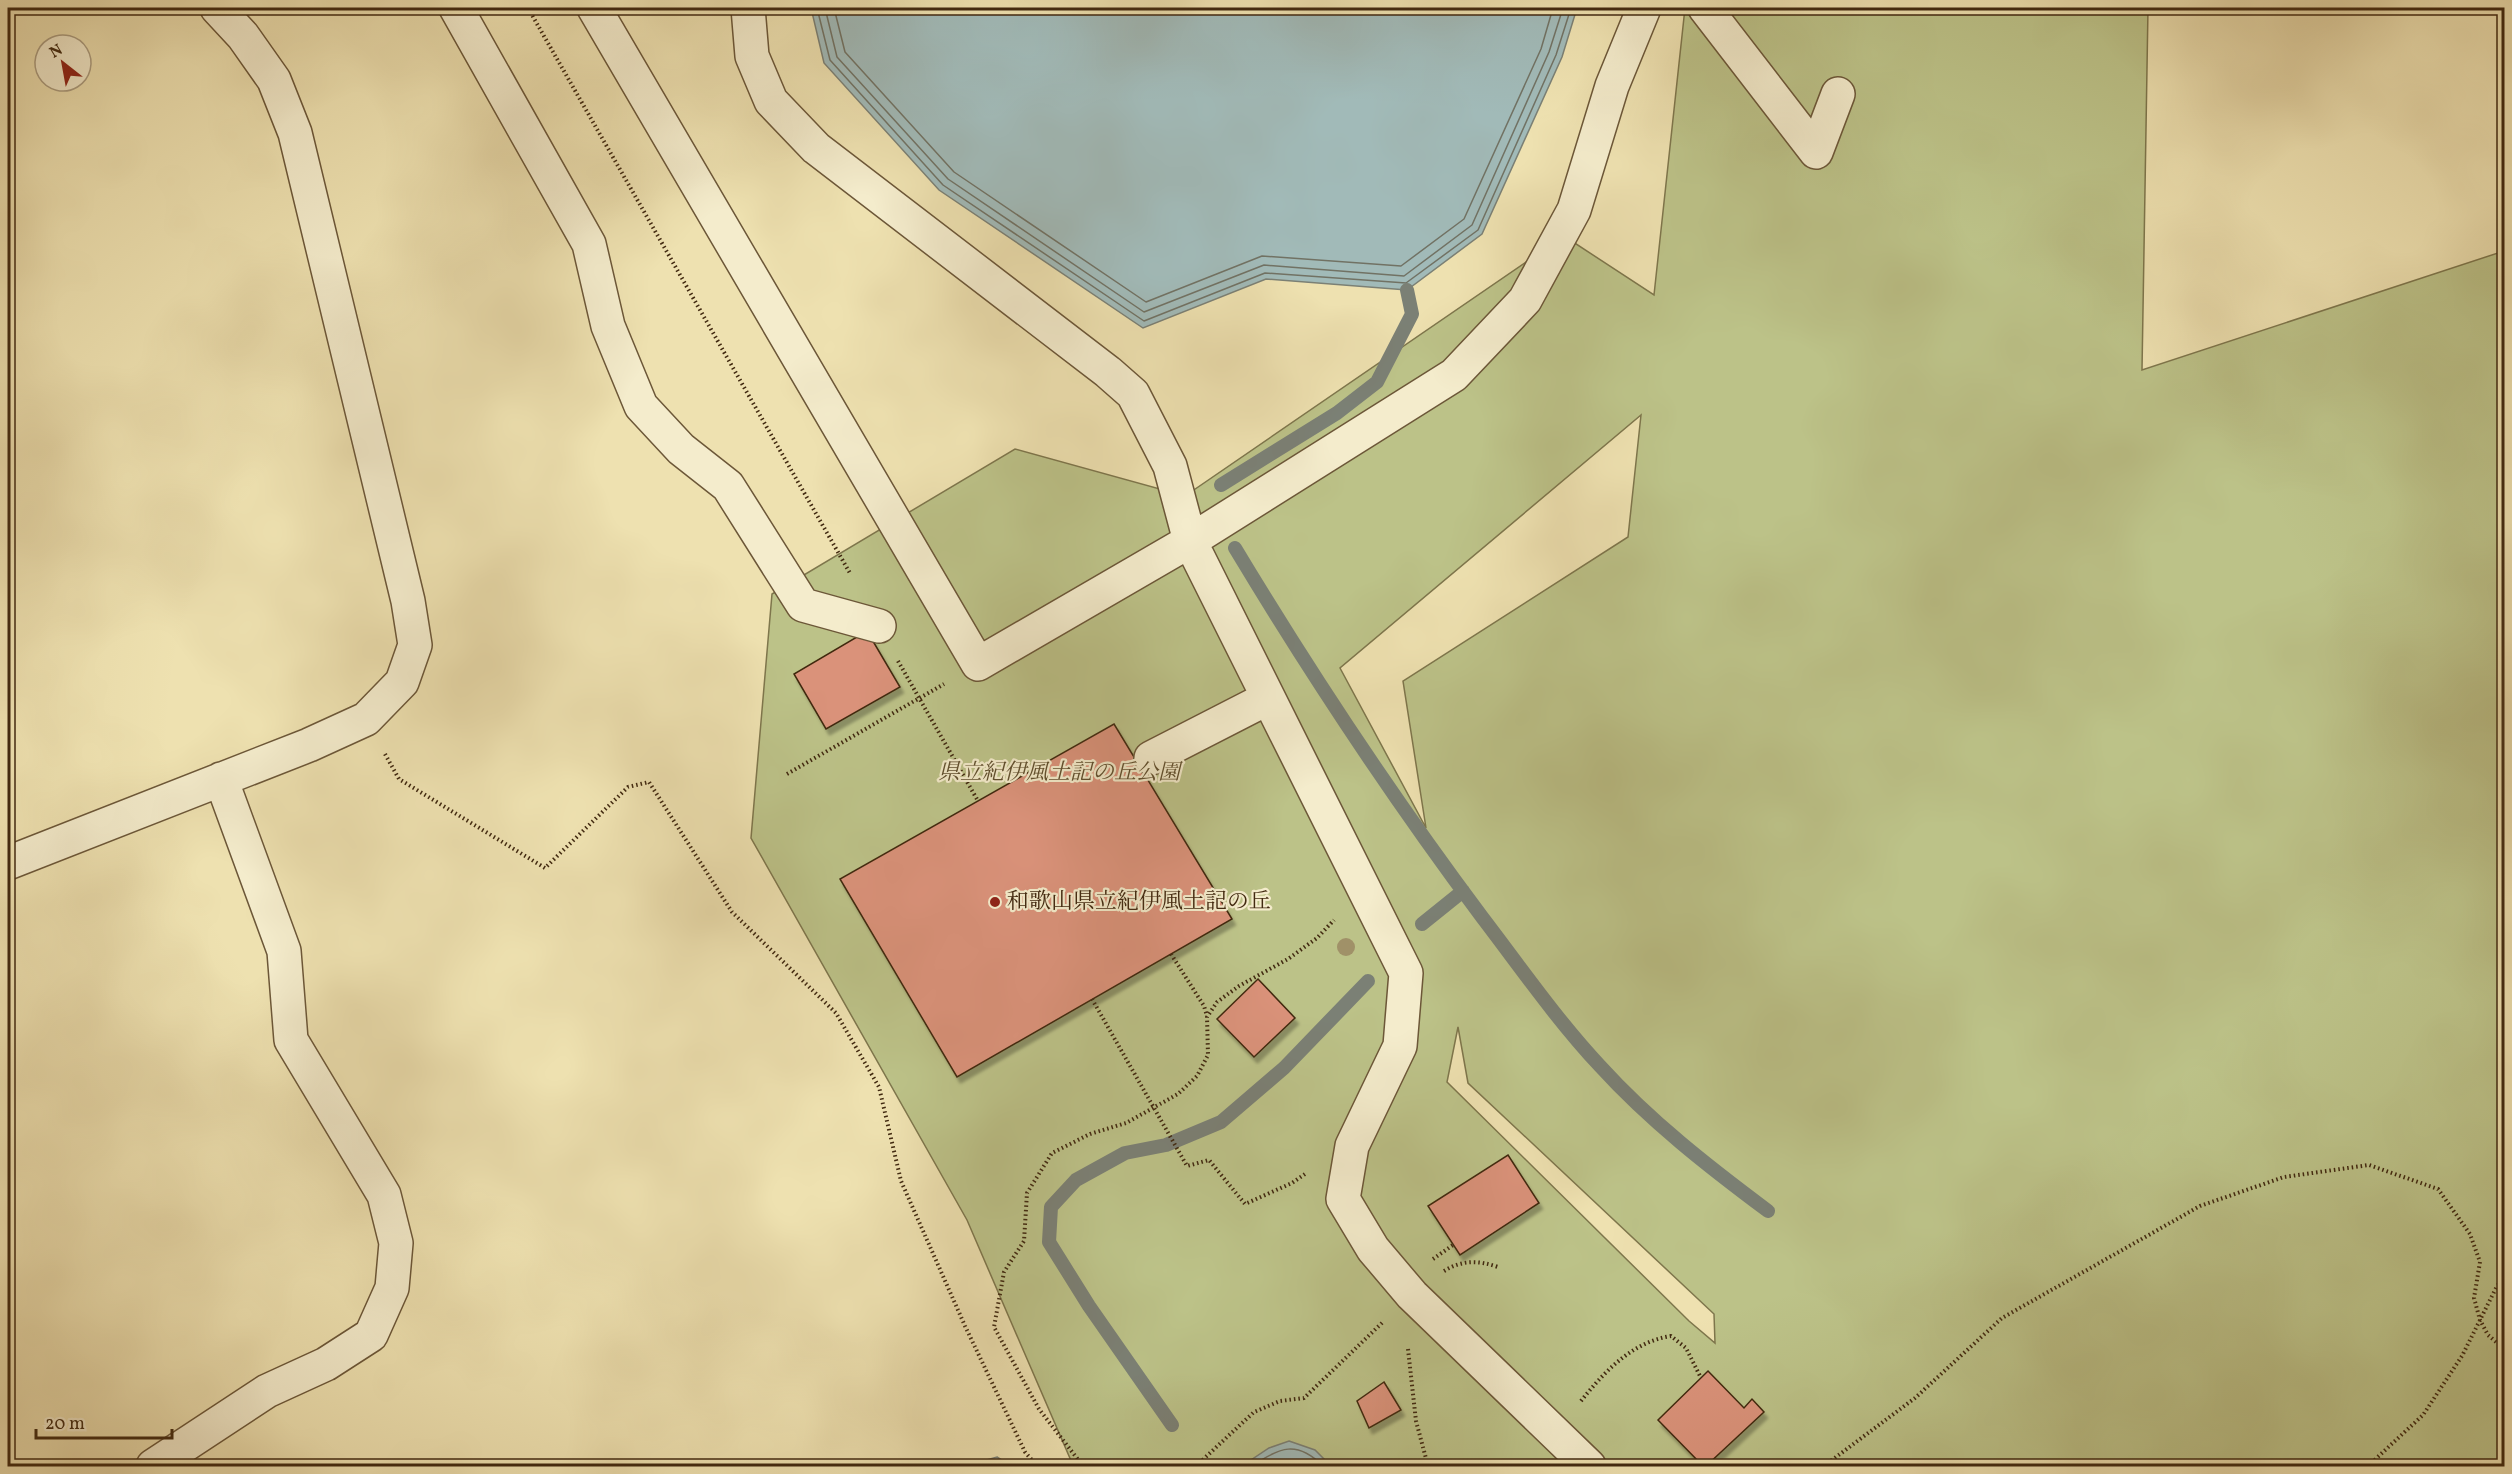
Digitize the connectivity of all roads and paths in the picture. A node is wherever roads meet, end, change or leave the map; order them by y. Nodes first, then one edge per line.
1 (218, 8) edge
2 (456, 8) edge
3 (528, 8) edge
4 (594, 8) edge
5 (748, 8) edge
6 (1644, 8) edge
7 (1705, 8) edge
8 (1838, 94) dead end
9 (1190, 541) junction
10 (879, 626) junction
11 (978, 664) junction
12 (918, 698) junction
13 (1268, 698) junction
14 (366, 719) junction
15 (1152, 758) dead end
16 (787, 774) dead end
17 (221, 779) junction
18 (978, 801) dead end
19 (8, 863) edge
20 (1359, 880) junction
21 (1171, 954) dead end
22 (1092, 999) dead end
23 (1207, 1017) junction
24 (1155, 1107) junction
25 (1352, 1146) junction
26 (1498, 1267) dead end
27 (2505, 1278) edge
28 (1407, 1299) junction
29 (2480, 1320) junction
30 (2505, 1349) edge
31 (1701, 1378) dead end
32 (1568, 1455) edge
33 (153, 1467) edge
34 (1037, 1467) edge
35 (1083, 1467) edge
36 (1196, 1467) edge
37 (1428, 1467) edge
38 (1824, 1467) edge
39 (2368, 1467) edge

1 - 14 street
2 - 10 street
3 - 10 path
4 - 11 street
5 - 9 street
6 - 9 street
7 - 8 street
9 - 11 street
9 - 13 street
10 - 12 path
11 - 12 path
12 - 16 path
12 - 18 path
13 - 15 street
13 - 20 street
14 - 17 street
14 - 34 path
17 - 19 street
17 - 33 street
20 - 23 path
20 - 25 street
21 - 23 path
22 - 24 path
23 - 24 path
24 - 25 path
24 - 35 path
25 - 28 street
26 - 28 path
27 - 29 path
28 - 32 street
28 - 36 path
28 - 37 path
29 - 30 path
29 - 38 path
29 - 39 path
31 - 32 path

